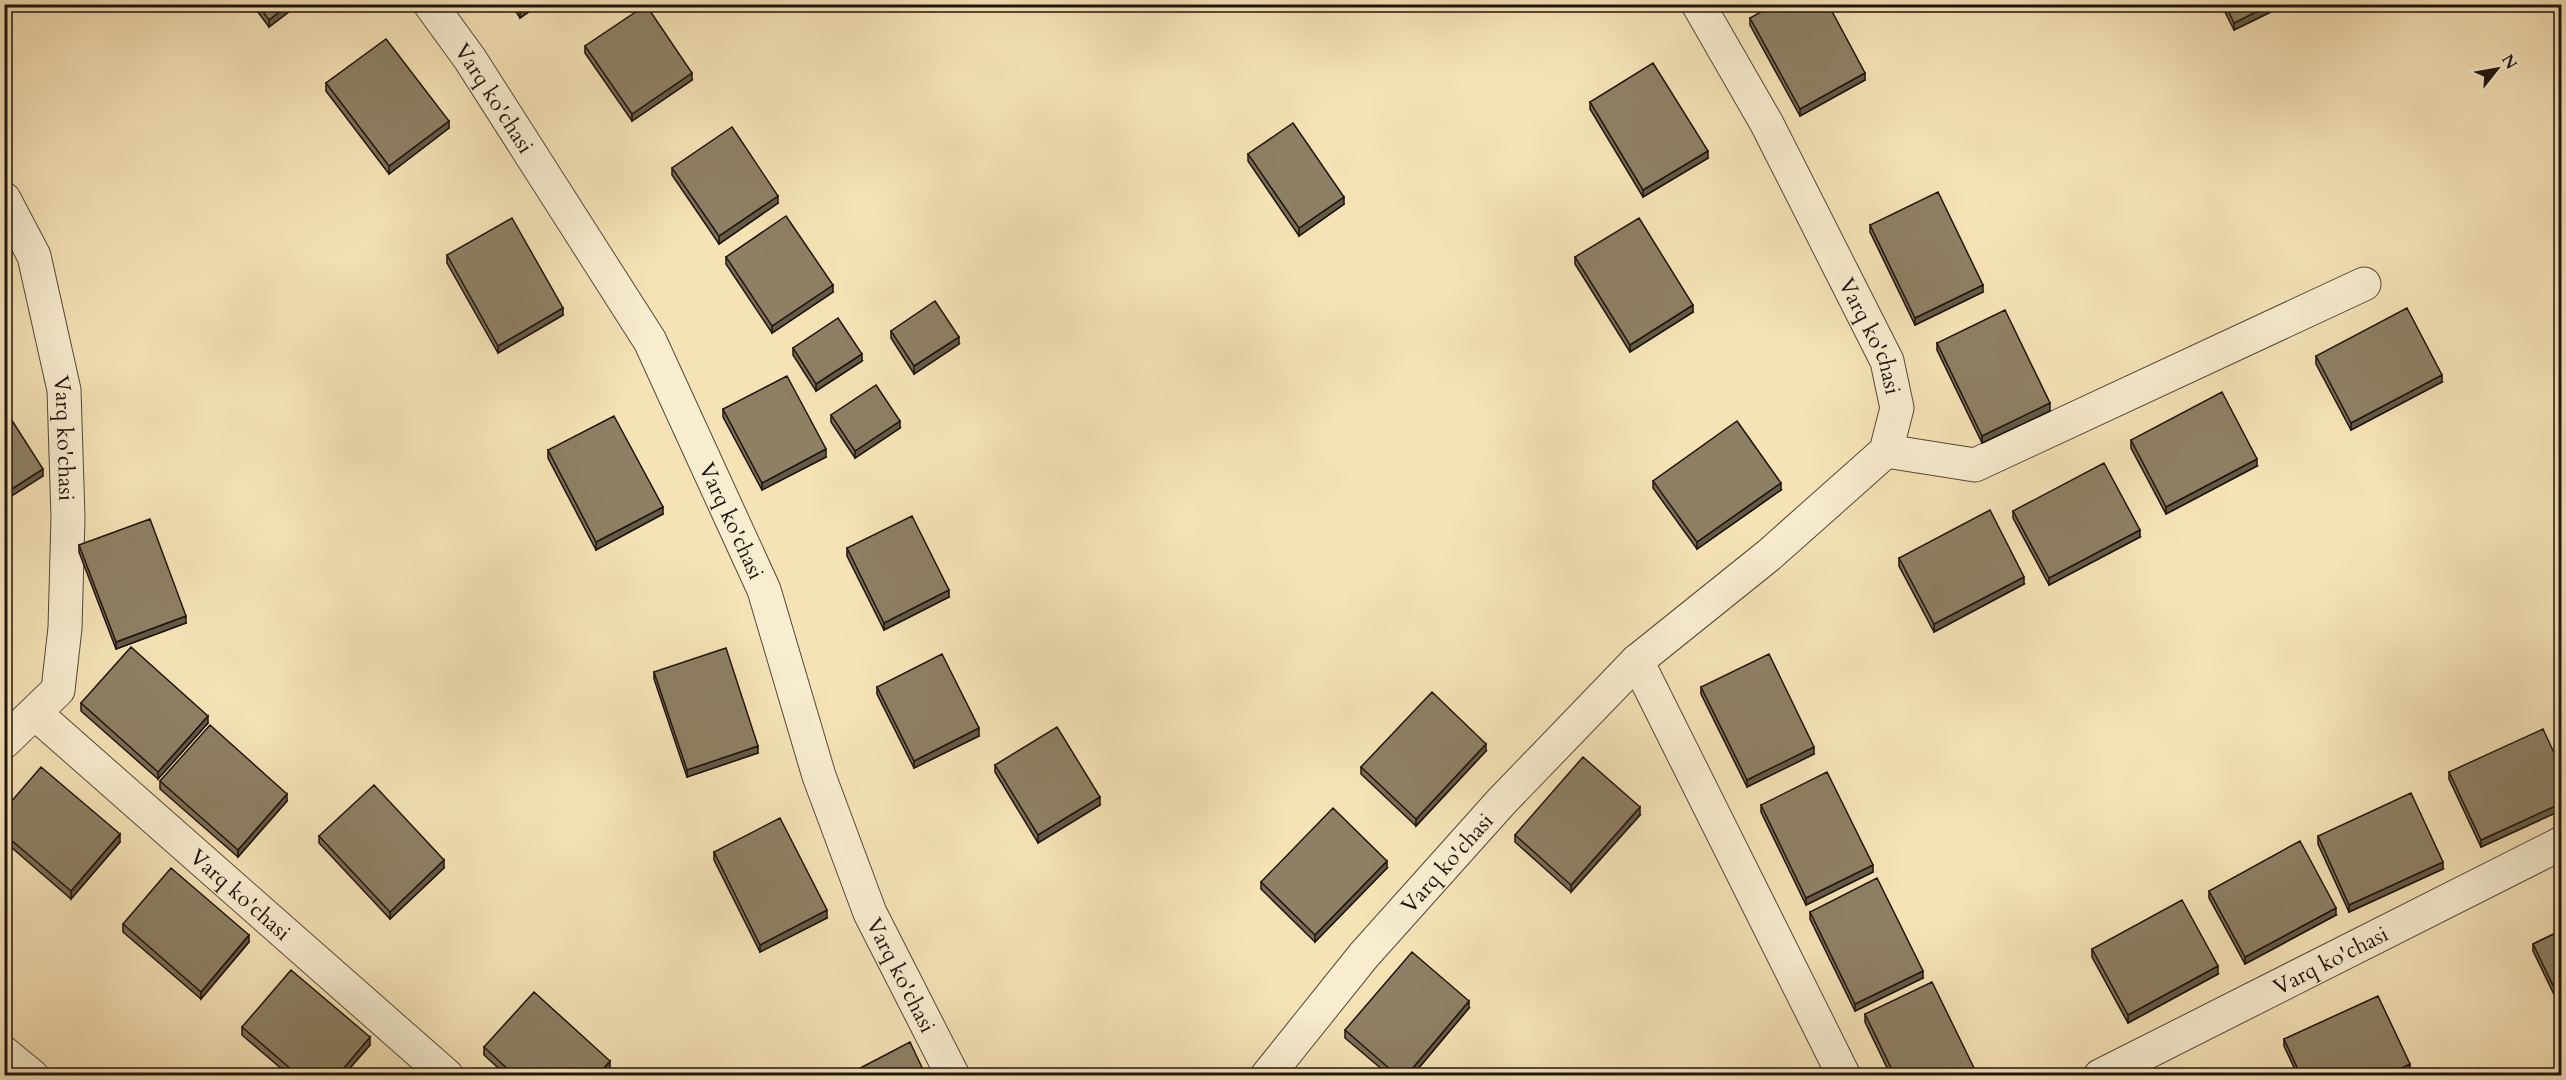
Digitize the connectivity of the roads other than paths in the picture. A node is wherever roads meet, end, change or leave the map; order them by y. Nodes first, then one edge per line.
1 (430, 4) edge
2 (1698, 4) edge
3 (4, 199) edge
4 (2364, 284) dead end
5 (1886, 451) junction
6 (1637, 662) junction
7 (35, 713) junction
8 (4, 742) edge
9 (2562, 843) edge
10 (4, 1053) edge
11 (32, 1076) edge
12 (447, 1076) edge
13 (953, 1076) edge
14 (1267, 1076) edge
15 (1844, 1076) edge
16 (2100, 1076) edge

1 - 13 street, Varq ko'chasi
2 - 5 street, Varq ko'chasi
3 - 7 street, Varq ko'chasi
4 - 5 street
5 - 6 street, Varq ko'chasi
6 - 14 street, Varq ko'chasi
6 - 15 street
7 - 8 street, Varq ko'chasi
7 - 12 street, Varq ko'chasi
9 - 16 street, Varq ko'chasi
10 - 11 street

